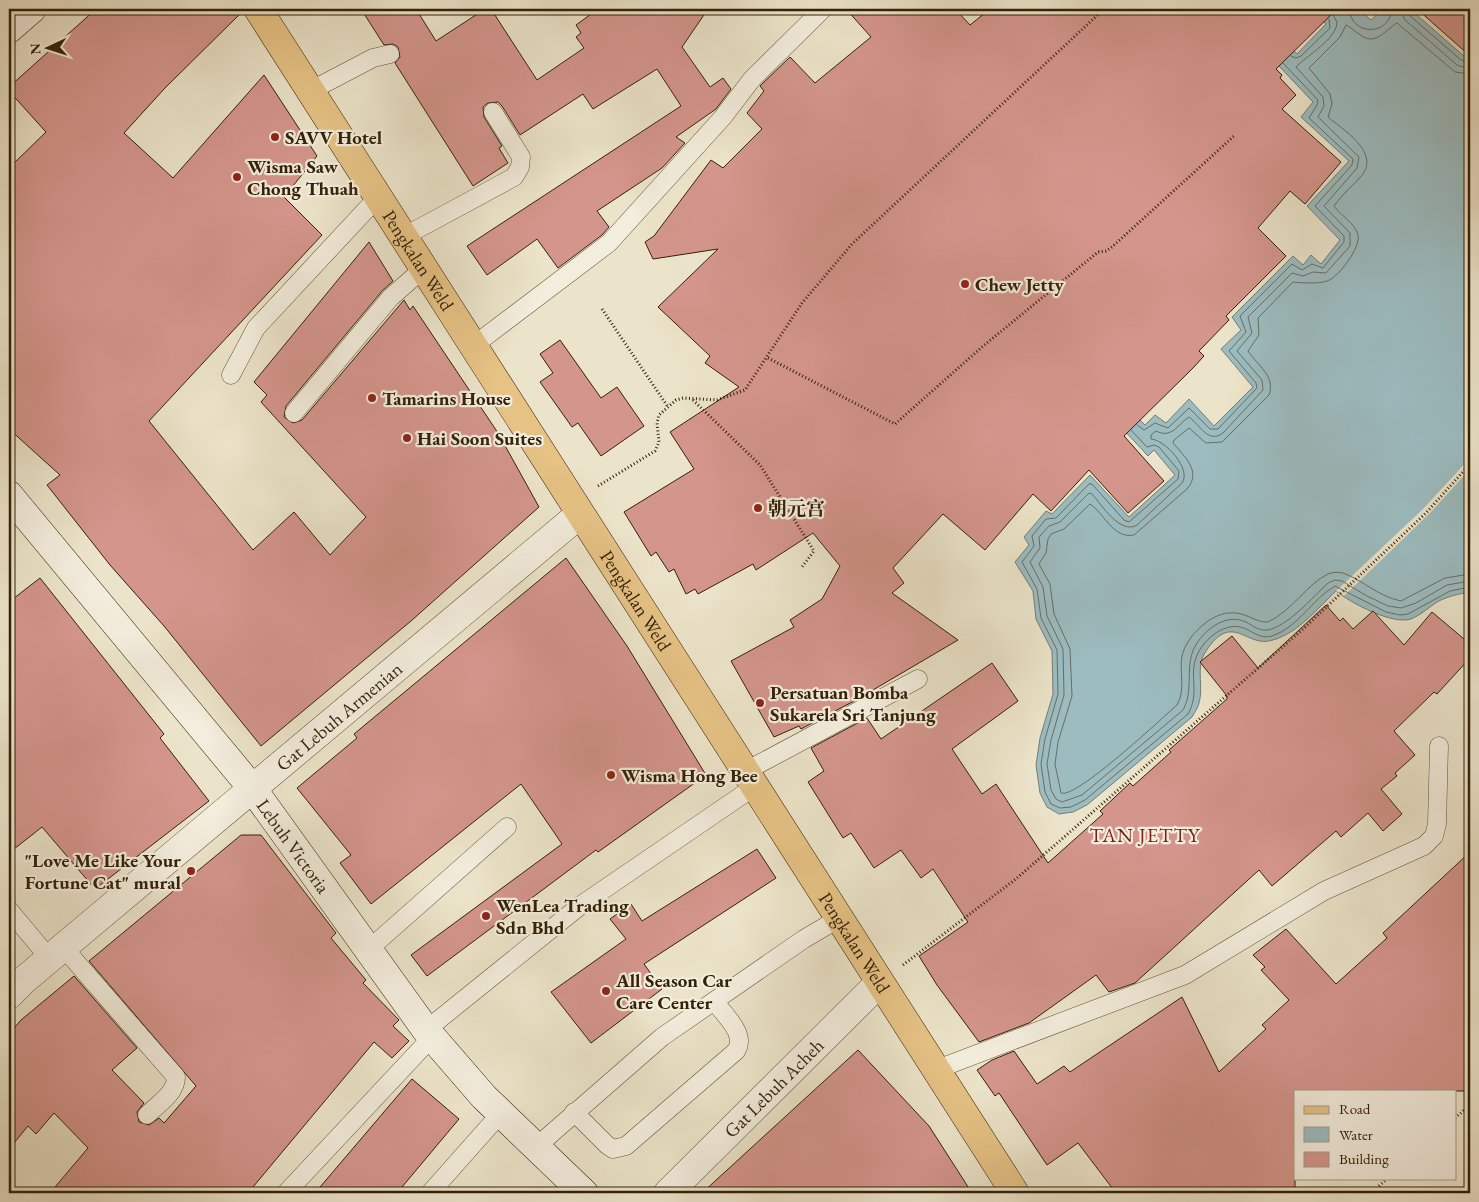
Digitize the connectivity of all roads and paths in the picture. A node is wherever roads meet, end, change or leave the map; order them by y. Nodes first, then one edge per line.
1 (32, 9) edge
2 (258, 9) edge
3 (823, 9) edge
4 (1104, 9) edge
5 (9, 29) edge
6 (390, 54) dead end
7 (310, 92) junction
8 (493, 112) dead end
9 (1234, 136) dead end
10 (378, 197) junction
11 (403, 237) junction
12 (424, 268) junction
13 (602, 309) dead end
14 (473, 346) junction
15 (768, 358) junction
16 (232, 374) dead end
17 (692, 399) junction
18 (668, 407) junction
19 (294, 413) dead end
20 (1470, 464) edge
21 (9, 495) edge
22 (576, 508) junction
23 (802, 567) dead end
24 (918, 679) dead end
25 (1439, 746) dead end
26 (749, 780) junction
27 (252, 788) junction
28 (507, 827) dead end
29 (9, 910) edge
30 (838, 919) junction
31 (368, 950) junction
32 (56, 953) junction
33 (879, 983) junction
34 (9, 995) edge
35 (714, 1002) junction
36 (429, 1034) junction
37 (935, 1070) junction
38 (1470, 1105) edge
39 (574, 1112) junction
40 (501, 1113) junction
41 (147, 1114) dead end
42 (1456, 1117) edge
43 (536, 1147) junction
44 (1386, 1180) edge
45 (286, 1193) edge
46 (430, 1193) edge
47 (584, 1193) edge
48 (668, 1193) edge
49 (1015, 1193) edge
50 (1371, 1193) edge

1 - 5 street
2 - 7 main road, Pengkalan Weld
3 - 14 lane
4 - 15 path
6 - 7 lane
7 - 10 main road, Pengkalan Weld
8 - 11 lane
9 - 15 path
10 - 11 main road, Pengkalan Weld
10 - 16 lane
11 - 12 main road, Pengkalan Weld
12 - 14 main road, Pengkalan Weld
12 - 19 lane
13 - 18 path
14 - 22 main road, Pengkalan Weld
15 - 17 path
17 - 18 path
17 - 23 path
18 - 22 path
20 - 33 path
21 - 27 street, Lebuh Victoria
22 - 26 main road, Pengkalan Weld
22 - 27 street, Gat Lebuh Armenian
24 - 26 lane
25 - 37 lane
26 - 30 main road, Pengkalan Weld
26 - 36 lane
27 - 31 street, Lebuh Victoria
27 - 32 street, Gat Lebuh Armenian
28 - 31 lane
29 - 32 lane
30 - 33 main road, Pengkalan Weld
30 - 35 lane
31 - 36 street, Lebuh Victoria
32 - 34 street, Gat Lebuh Armenian
32 - 41 lane
33 - 37 main road, Pengkalan Weld
33 - 48 street, Gat Lebuh Acheh
35 - 39 lane
35 - 39 lane
36 - 40 street, Lebuh Victoria
36 - 45 lane
37 - 49 main road, Pengkalan Weld
38 - 42 path
39 - 43 lane
40 - 43 street, Lebuh Victoria
40 - 46 lane
43 - 47 street, Lebuh Victoria
44 - 50 path

